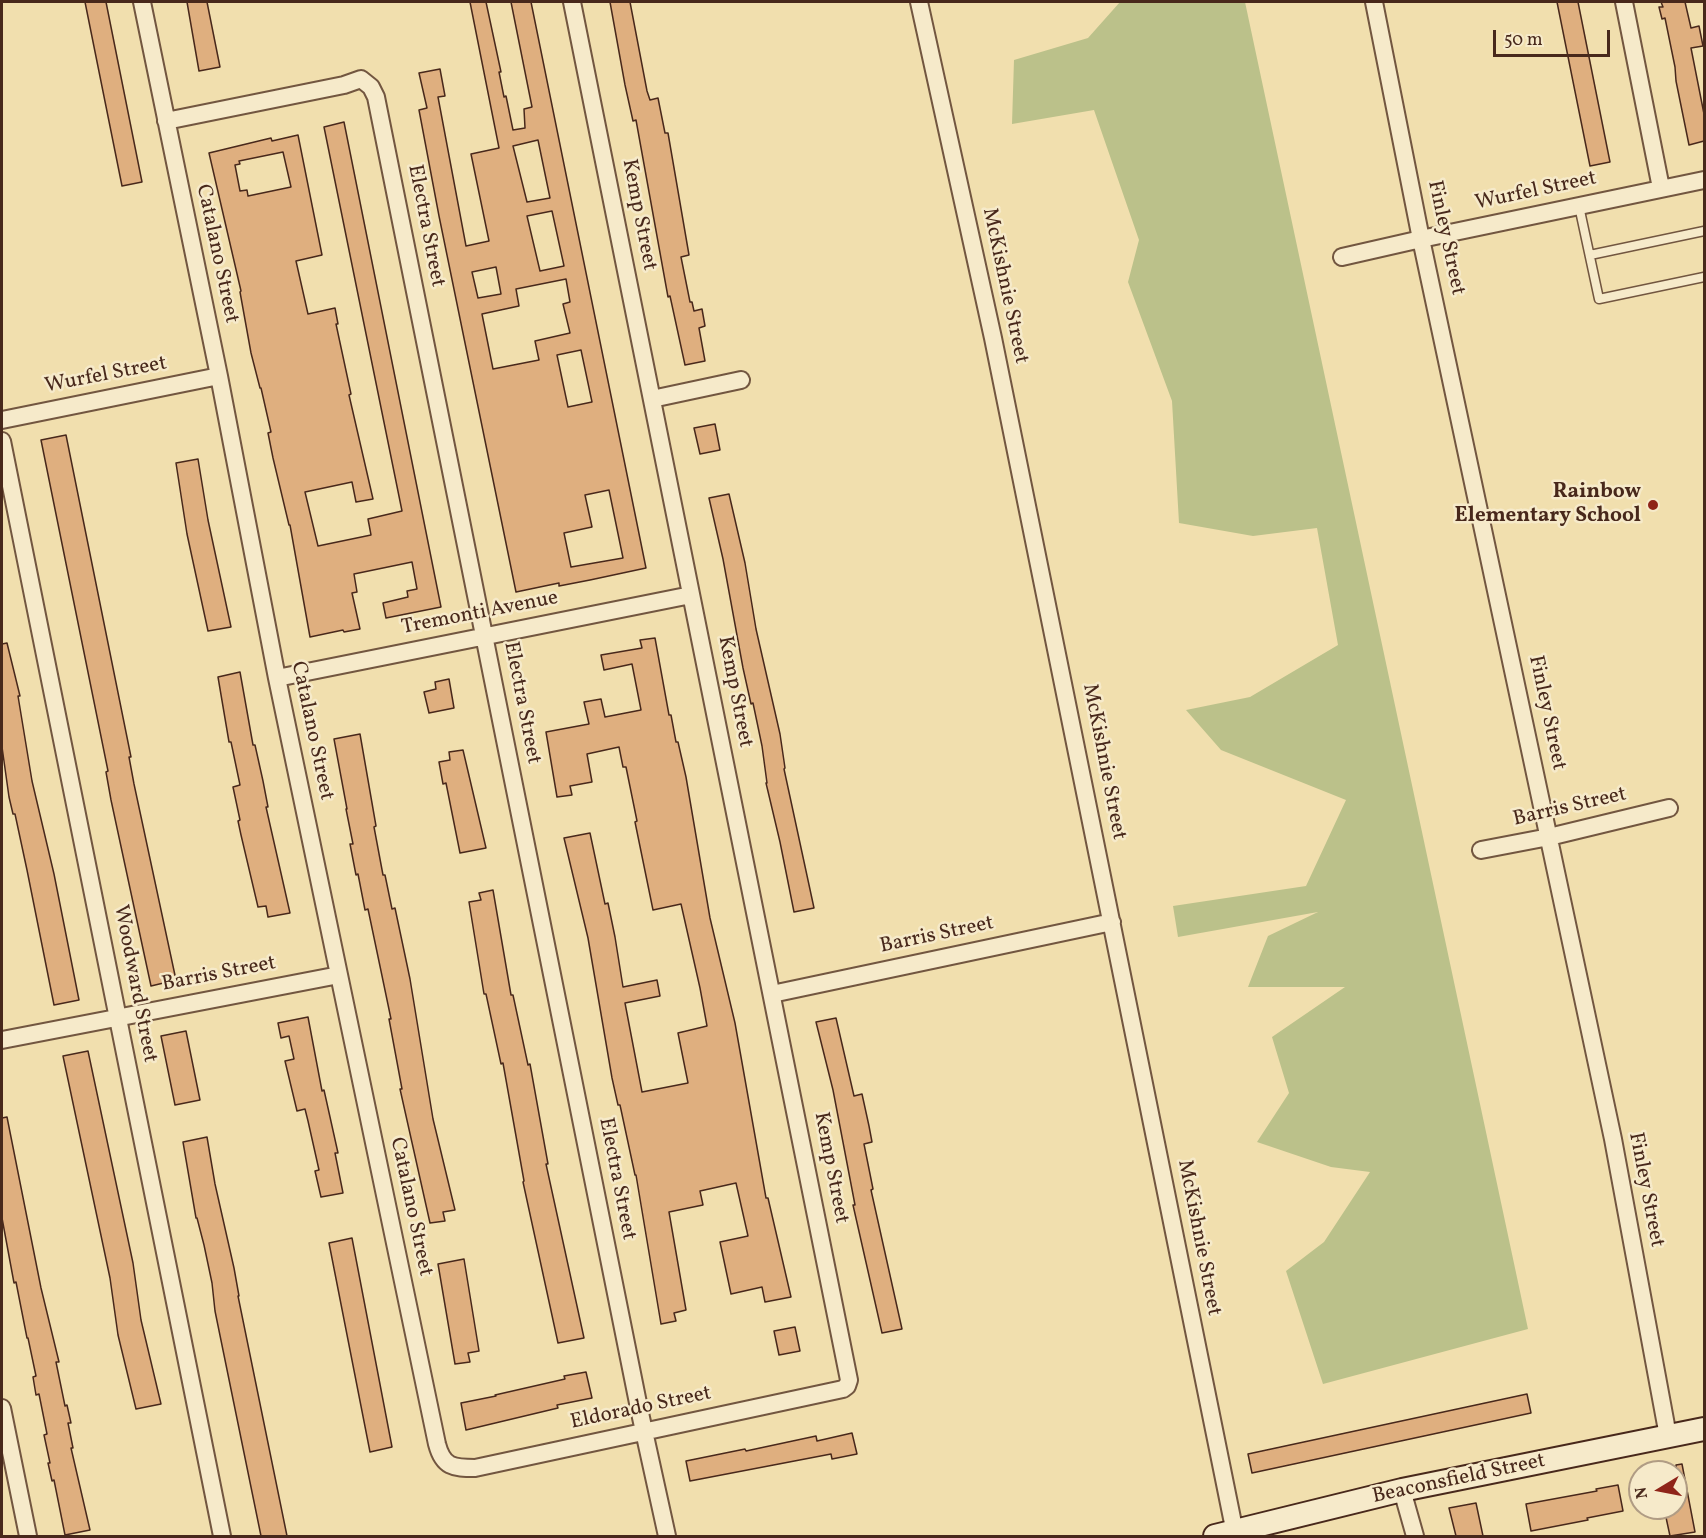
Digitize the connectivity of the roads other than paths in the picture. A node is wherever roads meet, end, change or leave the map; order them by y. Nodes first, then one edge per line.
1 (142, 2) edge
2 (572, 2) edge
3 (919, 2) edge
4 (1374, 2) edge
5 (1624, 2) edge
6 (166, 121) junction
7 (1704, 180) edge
8 (1661, 188) junction
9 (1579, 206) junction
10 (1704, 231) edge
11 (1421, 238) junction
12 (1590, 255) junction
13 (1342, 257) dead end
14 (1704, 277) edge
15 (219, 376) junction
16 (741, 380) dead end
17 (652, 399) junction
18 (2, 420) edge
19 (2, 441) edge
20 (691, 595) junction
21 (484, 636) junction
22 (277, 678) junction
23 (1669, 808) dead end
24 (1549, 837) junction
25 (1480, 850) dead end
26 (1112, 922) junction
27 (339, 975) junction
28 (772, 994) junction
29 (118, 1019) junction
30 (2, 1040) edge
31 (843, 1389) joint
32 (2, 1407) edge
33 (1704, 1429) edge
34 (644, 1431) junction
35 (1668, 1436) junction
36 (448, 1465) joint
37 (1402, 1490) junction
38 (1225, 1535) edge
39 (28, 1536) edge
40 (222, 1536) edge
41 (667, 1536) edge
42 (1414, 1536) edge

1 - 6 street, Catalano Street
2 - 17 street, Kemp Street
3 - 26 street, McKishnie Street
4 - 11 street, Finley Street
5 - 8 street
6 - 15 street, Catalano Street
6 - 21 street, Electra Street
7 - 8 street, Wurfel Street
8 - 9 street, Wurfel Street
9 - 11 street, Wurfel Street
9 - 12 lane
10 - 12 lane
11 - 13 street, Wurfel Street
11 - 24 street, Finley Street
12 - 14 lane
15 - 18 street, Wurfel Street
15 - 22 street, Catalano Street
16 - 17 street
17 - 20 street, Kemp Street
19 - 29 street, Woodward Street
20 - 21 street, Tremonti Avenue
20 - 28 street, Kemp Street
21 - 22 street, Tremonti Avenue
21 - 34 street, Electra Street
22 - 27 street, Catalano Street
23 - 24 street, Barris Street
24 - 25 street, Barris Street
24 - 35 street, Finley Street
26 - 28 street, Barris Street
26 - 38 street, McKishnie Street
27 - 29 street, Barris Street
27 - 36 street, Catalano Street
28 - 31 street, Kemp Street
29 - 30 street, Barris Street
29 - 40 street, Woodward Street
31 - 34 street, Eldorado Street
32 - 39 street
33 - 35 street, Beaconsfield Street
34 - 36 street, Eldorado Street
34 - 41 street, Electra Street
35 - 37 street, Beaconsfield Street
37 - 38 street, Beaconsfield Street
37 - 42 street

